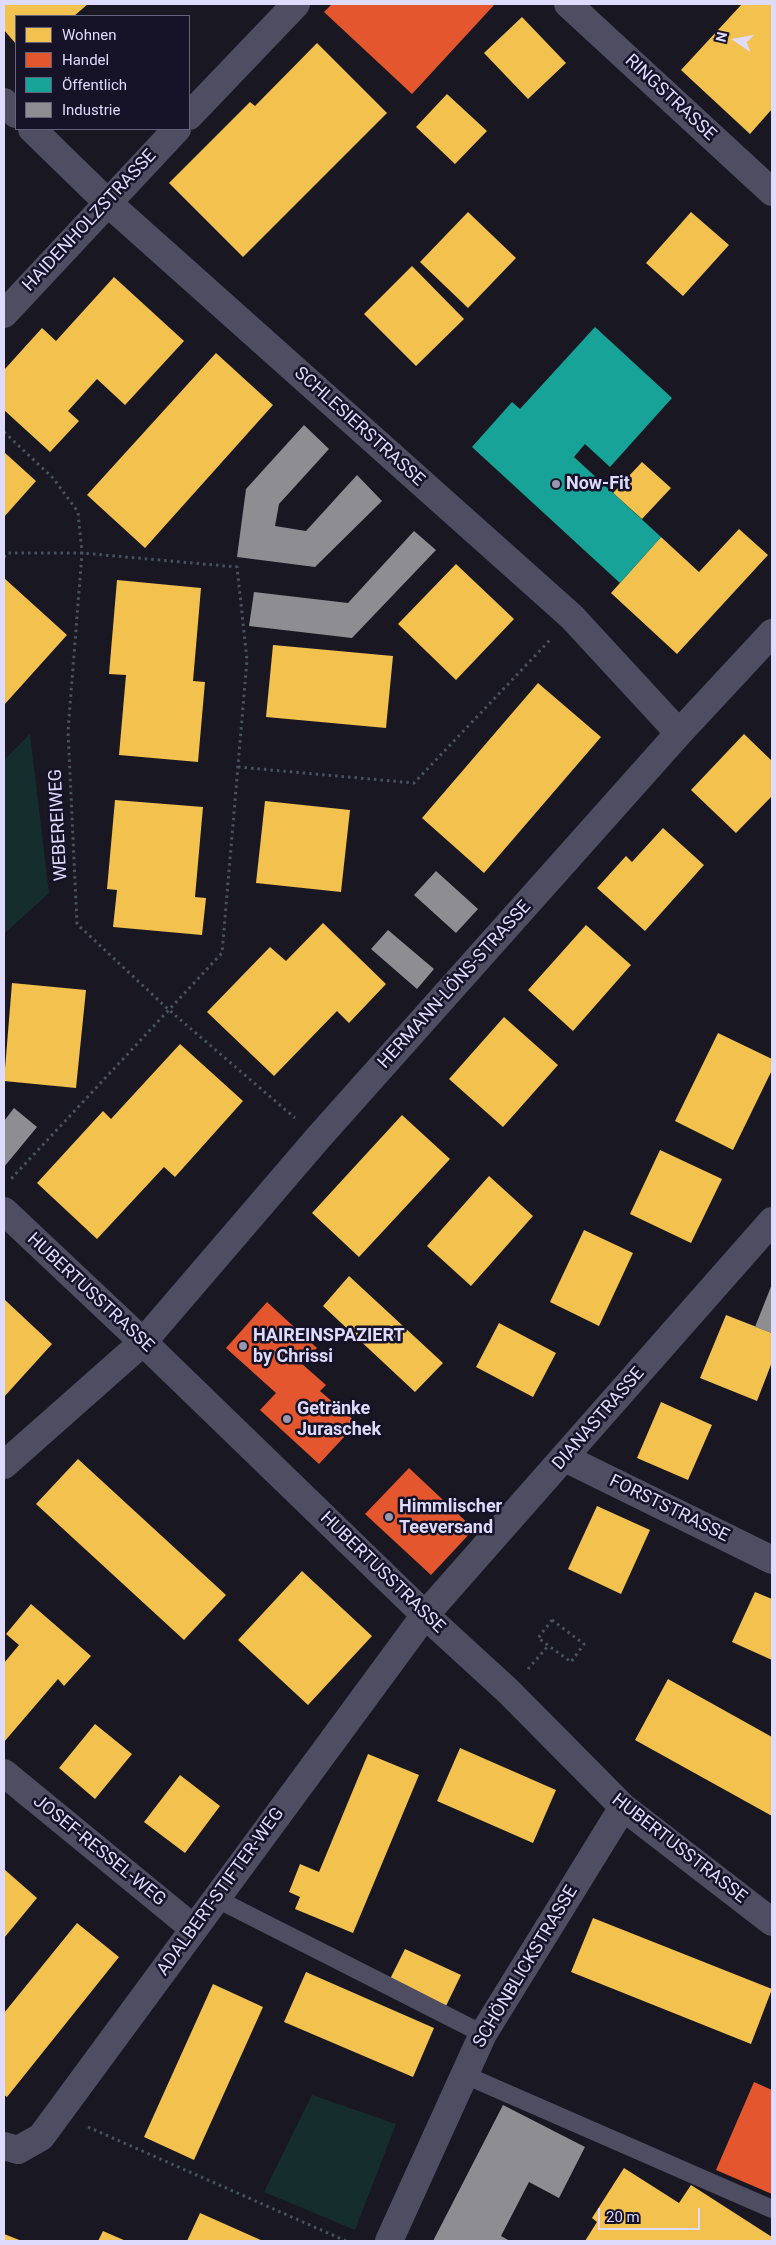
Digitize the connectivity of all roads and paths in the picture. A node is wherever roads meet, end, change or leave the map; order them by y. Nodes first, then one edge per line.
1 (296, 4) edge
2 (568, 4) edge
3 (4, 102) edge
4 (15, 113) edge
5 (190, 115) edge
6 (33, 130) edge
7 (176, 130) edge
8 (772, 192) edge
9 (107, 202) junction
10 (4, 314) edge
11 (4, 432) edge
12 (82, 553) junction
13 (4, 557) edge
14 (572, 616) junction
15 (772, 633) edge
16 (679, 733) junction
17 (238, 766) junction
18 (169, 1010) junction
19 (318, 1138) junction
20 (4, 1186) edge
21 (4, 1211) edge
22 (772, 1221) edge
23 (143, 1342) junction
24 (565, 1458) junction
25 (4, 1465) edge
26 (772, 1560) edge
27 (425, 1615) junction
28 (571, 1662) joint
29 (4, 1773) edge
30 (623, 1807) junction
31 (216, 1899) junction
32 (772, 1922) edge
33 (193, 1928) junction
34 (483, 2034) junction
35 (465, 2075) junction
36 (59, 2114) junction
37 (4, 2146) edge
38 (772, 2209) edge
39 (346, 2241) edge
40 (389, 2241) edge

1 - 5 street
2 - 8 street, RINGSTRASSE
3 - 4 street
6 - 9 street, SCHLESIERSTRASSE
7 - 9 street, HAIDENHOLZSTRASSE
9 - 10 street, HAIDENHOLZSTRASSE
9 - 14 street, SCHLESIERSTRASSE
11 - 12 path, WEBEREIWEG
12 - 13 path
12 - 17 path
12 - 18 path, WEBEREIWEG
14 - 16 street, SCHLESIERSTRASSE
14 - 17 path
15 - 16 street, HERMANN-LÖNS-STRASSE
16 - 19 street, HERMANN-LÖNS-STRASSE
17 - 18 path
18 - 19 path, WEBEREIWEG
18 - 20 path
19 - 23 street, HERMANN-LÖNS-STRASSE
21 - 23 street, HUBERTUSSTRASSE
22 - 24 street, DIANASTRASSE
23 - 25 street, HERMANN-LÖNS-STRASSE
23 - 27 street, HUBERTUSSTRASSE
24 - 26 street, FORSTSTRASSE
24 - 27 street, DIANASTRASSE
27 - 30 street, HUBERTUSSTRASSE
27 - 31 street, ADALBERT-STIFTER-WEG
28 - 28 path
29 - 33 street, JOSEF-RESSEL-WEG
30 - 32 street, HUBERTUSSTRASSE
30 - 34 street, SCHÖNBLICKSTRASSE
31 - 33 street, ADALBERT-STIFTER-WEG
31 - 34 lane
33 - 36 street, ADALBERT-STIFTER-WEG
34 - 35 street, SCHÖNBLICKSTRASSE
35 - 38 lane
35 - 40 street, SCHÖNBLICKSTRASSE
36 - 37 street, ADALBERT-STIFTER-WEG
36 - 39 path

